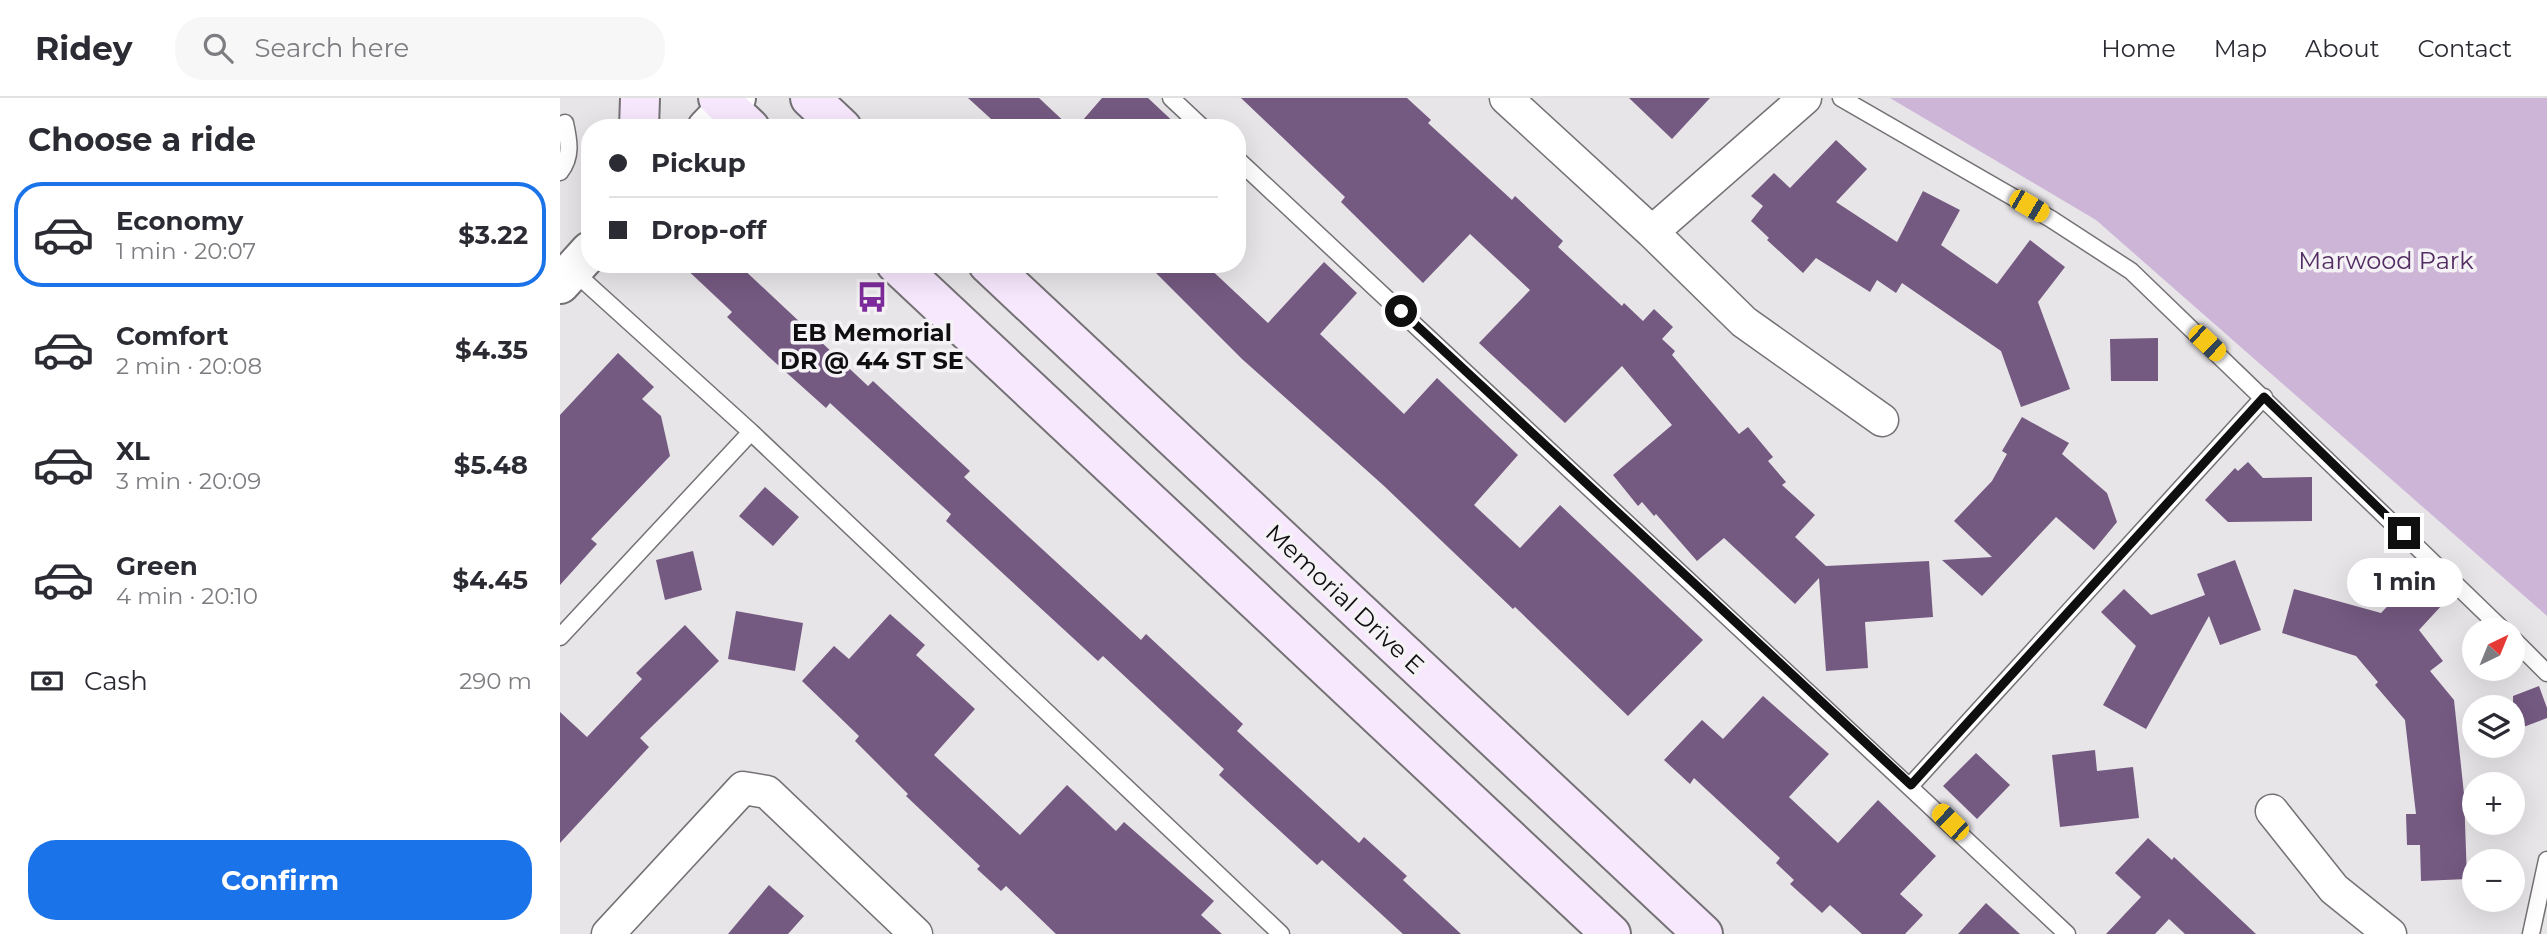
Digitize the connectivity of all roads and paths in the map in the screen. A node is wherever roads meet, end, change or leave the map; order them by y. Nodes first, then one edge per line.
1 (640, 98) edge
2 (810, 98) edge
3 (1171, 98) edge
4 (1506, 98) edge
5 (1805, 98) edge
6 (1840, 98) edge
7 (639, 119) edge
8 (832, 119) edge
9 (1193, 119) edge
10 (565, 123) dead end
11 (1246, 167) edge
12 (560, 172) edge
13 (1652, 232) junction
14 (570, 266) edge
15 (906, 273) edge
16 (998, 273) edge
17 (2264, 397) junction
18 (1882, 420) dead end
19 (751, 432) junction
20 (2491, 618) edge
21 (560, 637) edge
22 (2525, 651) edge
23 (2547, 673) edge
24 (1911, 785) junction
25 (2272, 811) dead end
26 (2547, 860) edge
27 (608, 934) edge
28 (916, 934) edge
29 (1280, 934) edge
30 (1611, 934) edge
31 (1703, 934) edge
32 (2067, 934) edge
33 (2390, 934) edge
34 (2531, 934) edge

1 - 7 main road
2 - 8 main road
3 - 9 lane
4 - 13 street
5 - 13 street
6 - 17 lane
10 - 12 lane
11 - 24 lane
13 - 18 street
14 - 19 lane
15 - 30 main road
16 - 31 main road, Memorial Drive E
17 - 20 lane
17 - 24 lane
19 - 21 lane
19 - 29 lane
22 - 23 lane
24 - 32 lane
25 - 33 street
26 - 34 lane
27 - 28 street

